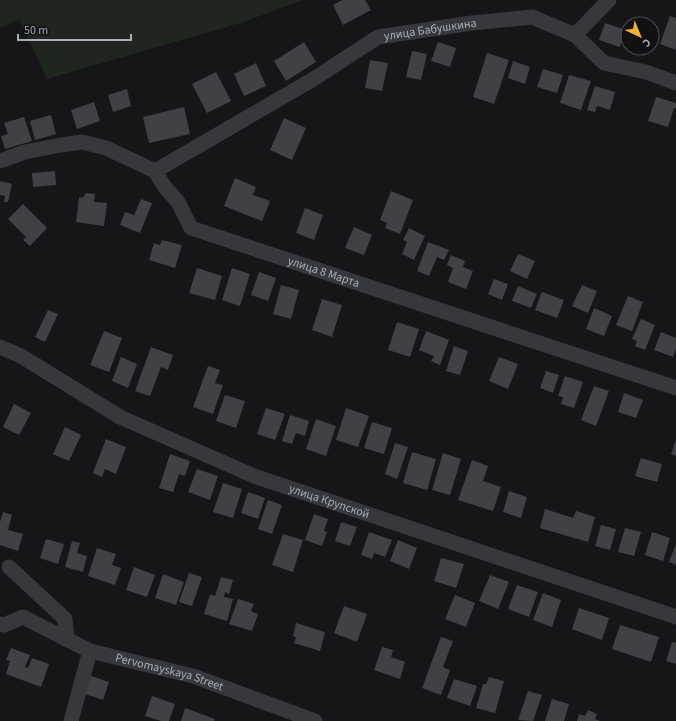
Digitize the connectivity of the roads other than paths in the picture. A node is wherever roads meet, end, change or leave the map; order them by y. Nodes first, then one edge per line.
1 (609, 0) edge
2 (575, 35) junction
3 (676, 83) edge
4 (0, 161) edge
5 (155, 171) junction
6 (0, 347) edge
7 (676, 388) edge
8 (9, 567) dead end
9 (676, 617) edge
10 (0, 624) edge
11 (67, 640) junction
12 (90, 652) junction
13 (71, 721) edge
14 (315, 721) edge

1 - 2 street
2 - 3 street, улица Бабушкина
2 - 5 street, улица Бабушкина
4 - 5 street
5 - 7 street, улица 8 Марта
6 - 9 street, улица Крупской
8 - 11 street
10 - 11 street, Pervomayskaya Street
11 - 12 street, Pervomayskaya Street
12 - 13 street
12 - 14 street, Pervomayskaya Street

